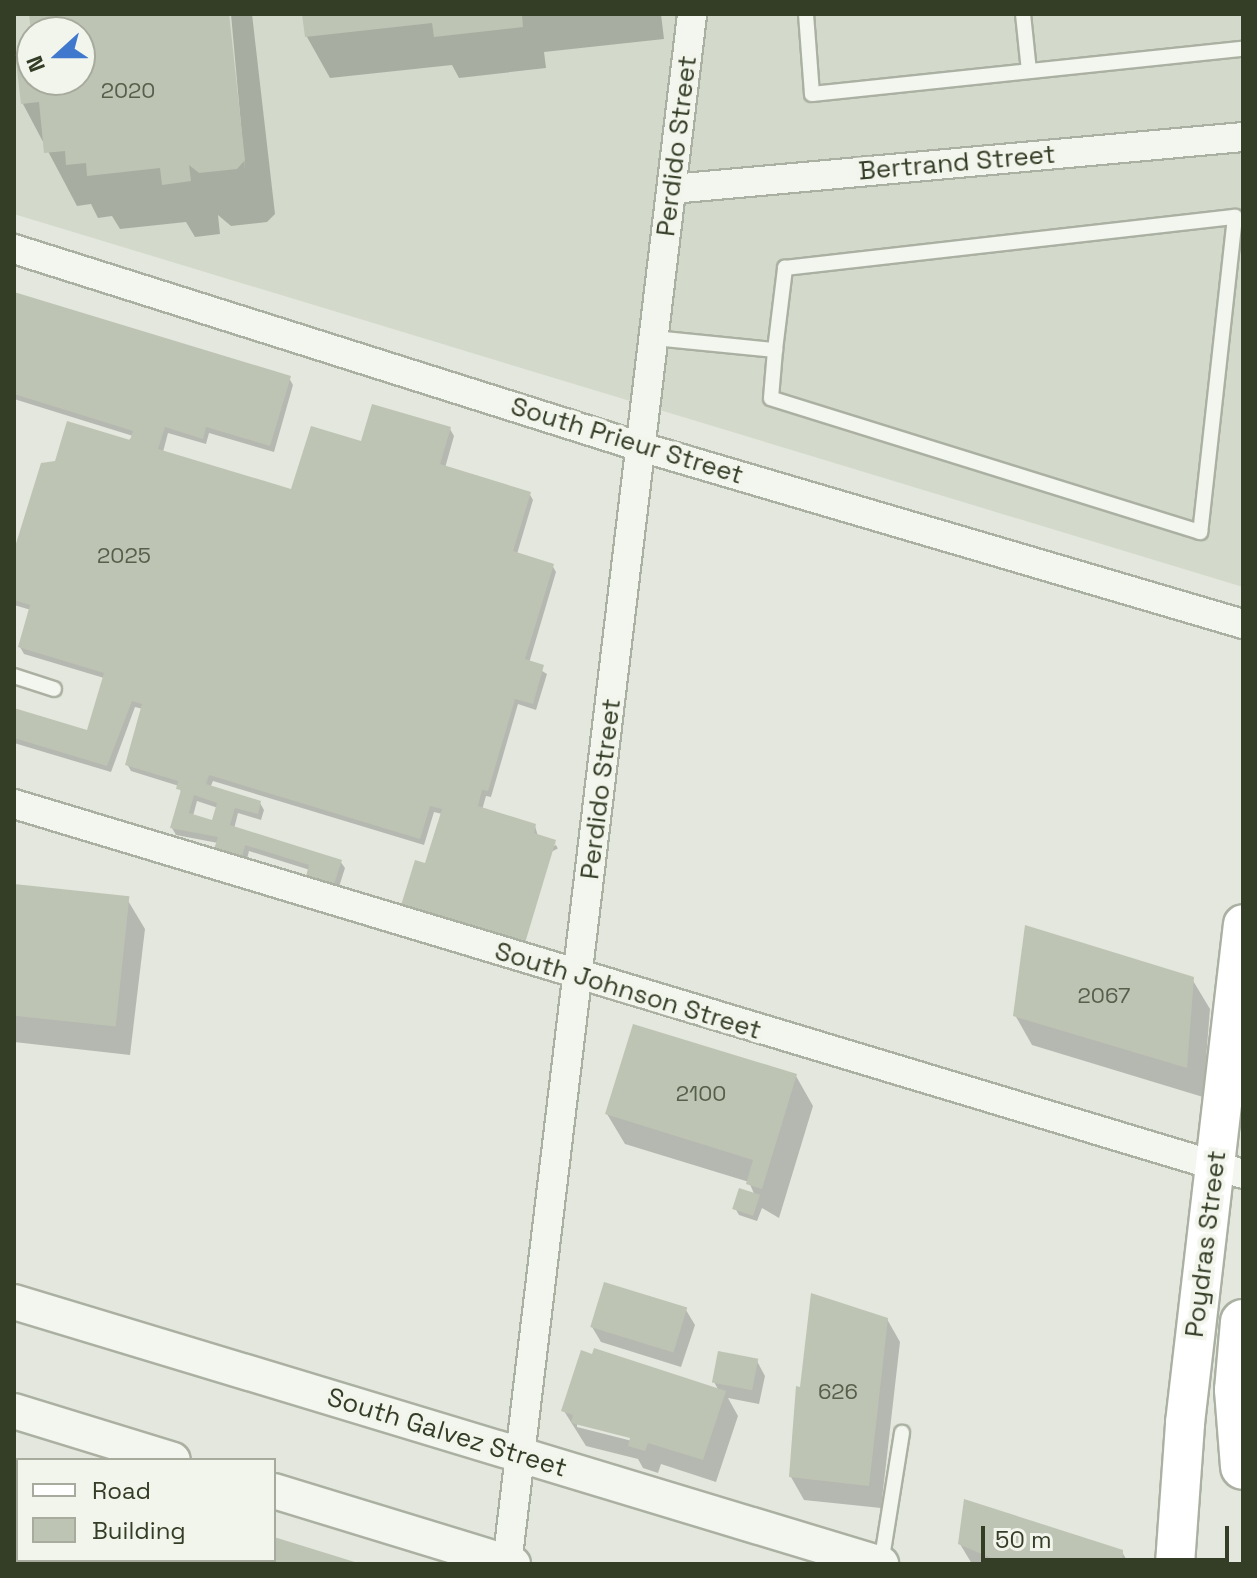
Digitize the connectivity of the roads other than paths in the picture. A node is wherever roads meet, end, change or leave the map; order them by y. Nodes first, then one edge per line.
1 (692, 14) edge
2 (806, 14) edge
3 (1023, 14) edge
4 (1243, 49) edge
5 (1029, 71) junction
6 (1243, 137) edge
7 (672, 189) junction
8 (14, 249) edge
9 (654, 338) junction
10 (775, 350) junction
11 (641, 447) junction
12 (1243, 624) edge
13 (14, 676) edge
14 (54, 689) dead end
15 (14, 804) edge
16 (1243, 924) edge
17 (579, 977) junction
18 (1229, 1170) edge
19 (14, 1302) edge
20 (1243, 1322) edge
21 (14, 1411) edge
22 (902, 1433) dead end
23 (519, 1455) junction
24 (167, 1458) edge
25 (1243, 1467) edge
26 (276, 1492) edge
27 (509, 1563) edge
28 (881, 1564) edge
29 (1175, 1564) edge

1 - 7 street, Perdido Street
2 - 5 lane
3 - 5 lane
4 - 5 lane
6 - 7 street, Bertrand Street
7 - 9 street, Perdido Street
8 - 11 street, South Prieur Street
9 - 10 lane
9 - 11 street, Perdido Street
10 - 10 lane
11 - 12 street, South Prieur Street
11 - 17 street, Perdido Street
13 - 14 lane
15 - 17 street, South Johnson Street
16 - 18 main road, Poydras Street
17 - 18 street, South Johnson Street
17 - 23 street, Perdido Street
18 - 29 main road, Poydras Street
19 - 23 street, South Galvez Street
20 - 25 highway
21 - 24 street
22 - 28 lane
23 - 27 street, Perdido Street
23 - 28 street, South Galvez Street
26 - 27 street

